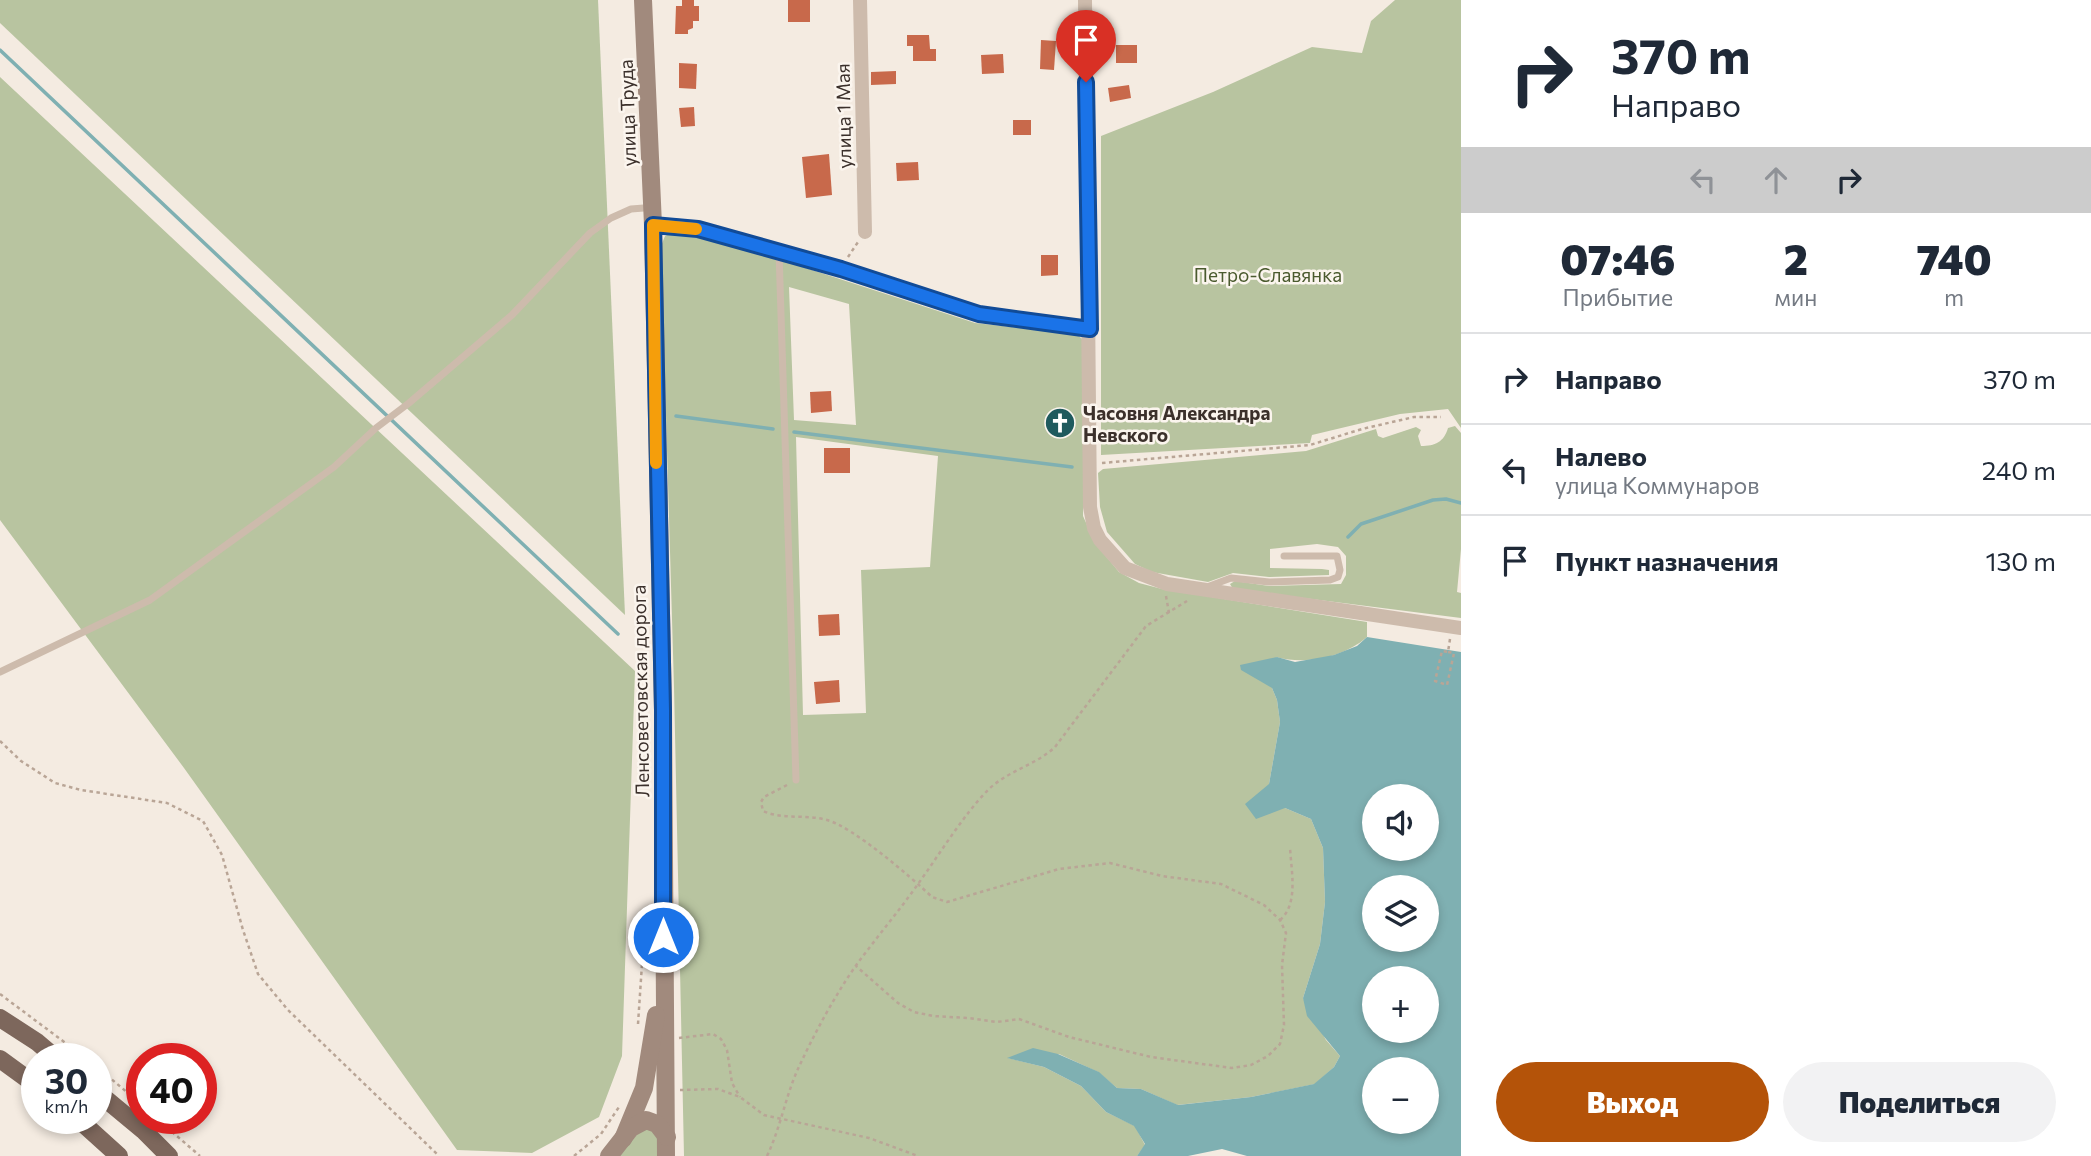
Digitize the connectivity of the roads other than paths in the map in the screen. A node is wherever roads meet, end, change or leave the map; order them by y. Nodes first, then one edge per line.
1 (643, 0) edge
2 (860, 0) edge
3 (1085, 0) edge
4 (644, 208) dead end
5 (653, 225) junction
6 (864, 233) road end
7 (779, 252) junction
8 (1090, 329) junction
9 (1284, 556) dead end
10 (1202, 589) junction
11 (1456, 631) edge
12 (0, 672) edge
13 (796, 779) road end
14 (663, 963) junction
15 (0, 1018) edge
16 (38, 1043) edge
17 (0, 1059) edge
18 (21, 1074) edge
19 (112, 1104) edge
20 (95, 1134) edge
21 (667, 1137) junction
22 (623, 1139) junction
23 (120, 1156) edge
24 (169, 1156) edge
25 (609, 1156) edge
26 (666, 1156) edge

1 - 5 street, улица Труда
2 - 6 street, улица 1 Мая
3 - 8 street
4 - 12 lane
5 - 7 street
5 - 14 street, Ленсоветовская дорога
7 - 8 street
7 - 13 lane
8 - 10 street
9 - 10 lane
10 - 11 street
14 - 21 street, Ленсоветовская дорога
14 - 22 street
15 - 16 main road
17 - 18 main road
19 - 24 main road
20 - 23 main road
21 - 22 street
21 - 26 street, Ленсоветовская дорога
22 - 25 street

